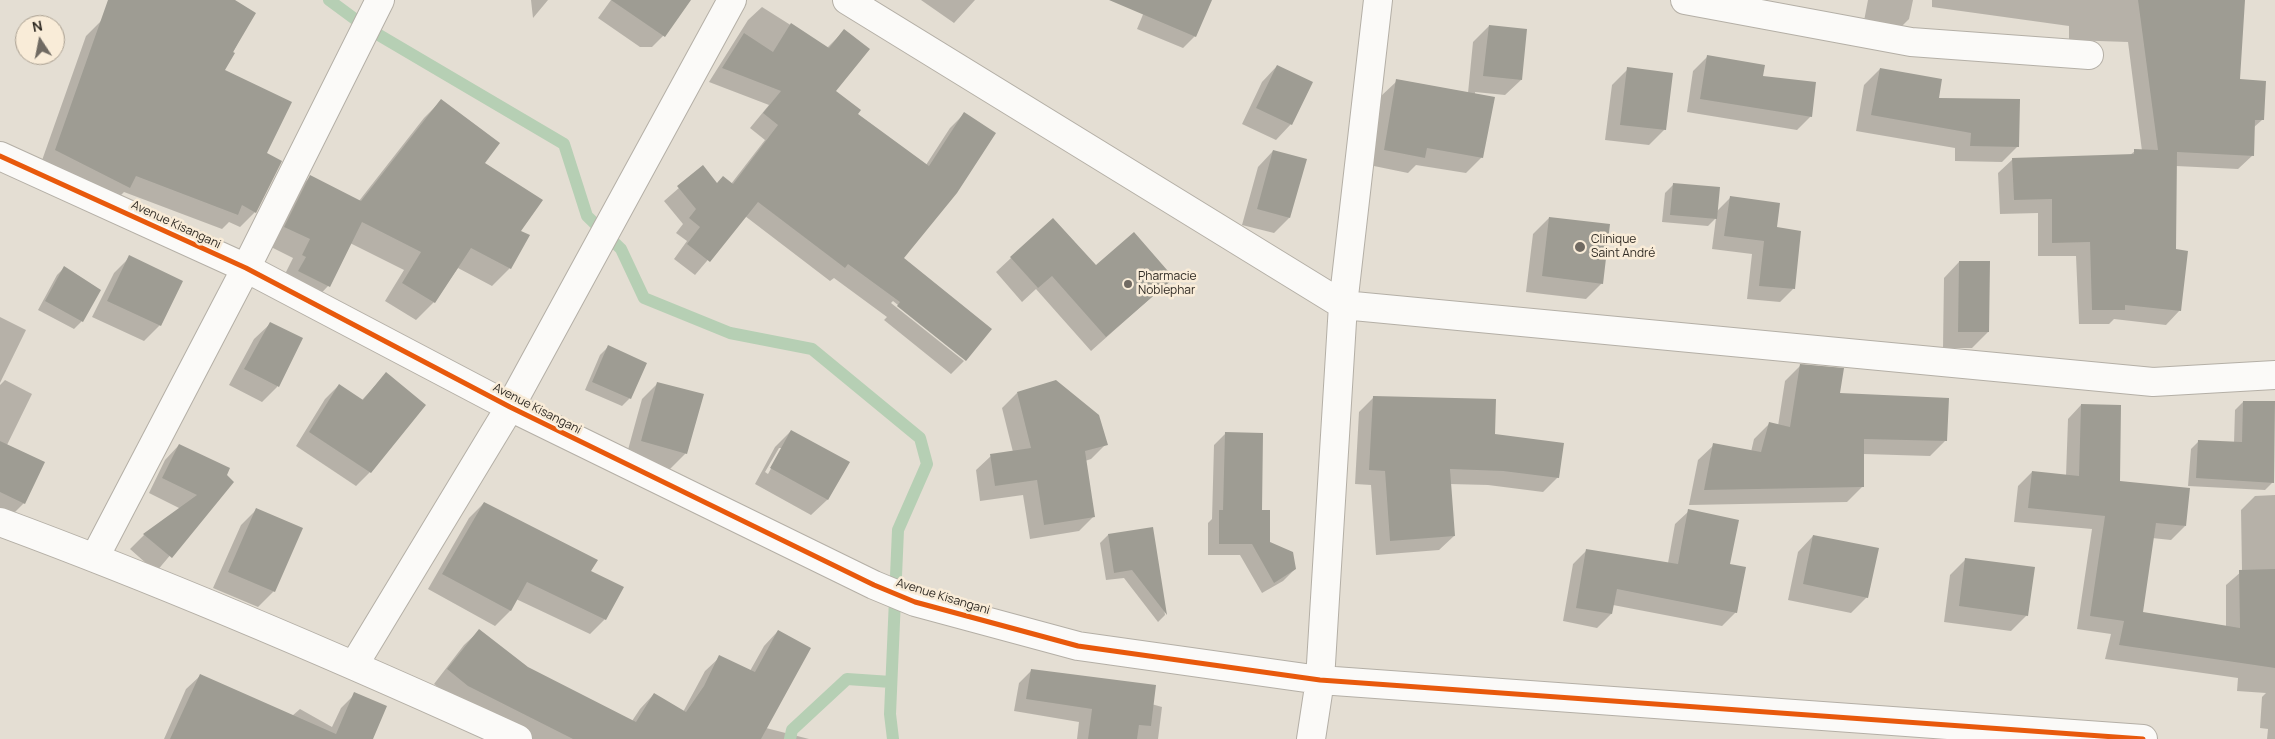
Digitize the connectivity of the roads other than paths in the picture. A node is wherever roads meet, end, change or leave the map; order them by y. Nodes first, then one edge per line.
1 (380, 0) edge
2 (732, 0) edge
3 (847, 0) edge
4 (1378, 0) edge
5 (1685, 0) edge
6 (2089, 55) dead end
7 (0, 156) edge
8 (246, 268) junction
9 (1342, 305) junction
10 (2275, 375) edge
11 (510, 407) junction
12 (0, 522) edge
13 (95, 557) junction
14 (354, 665) junction
15 (1320, 680) junction
16 (518, 739) edge
17 (1311, 739) edge
18 (2143, 739) edge

1 - 8 street
2 - 11 street
3 - 9 street
4 - 9 street
5 - 6 street
7 - 8 street, Avenue Kisangani
8 - 11 street, Avenue Kisangani
8 - 13 street
9 - 10 street
9 - 15 street
11 - 14 street
11 - 15 street, Avenue Kisangani
12 - 13 street
13 - 14 street
14 - 16 street
15 - 17 street
15 - 18 street, Avenue Kisangani

